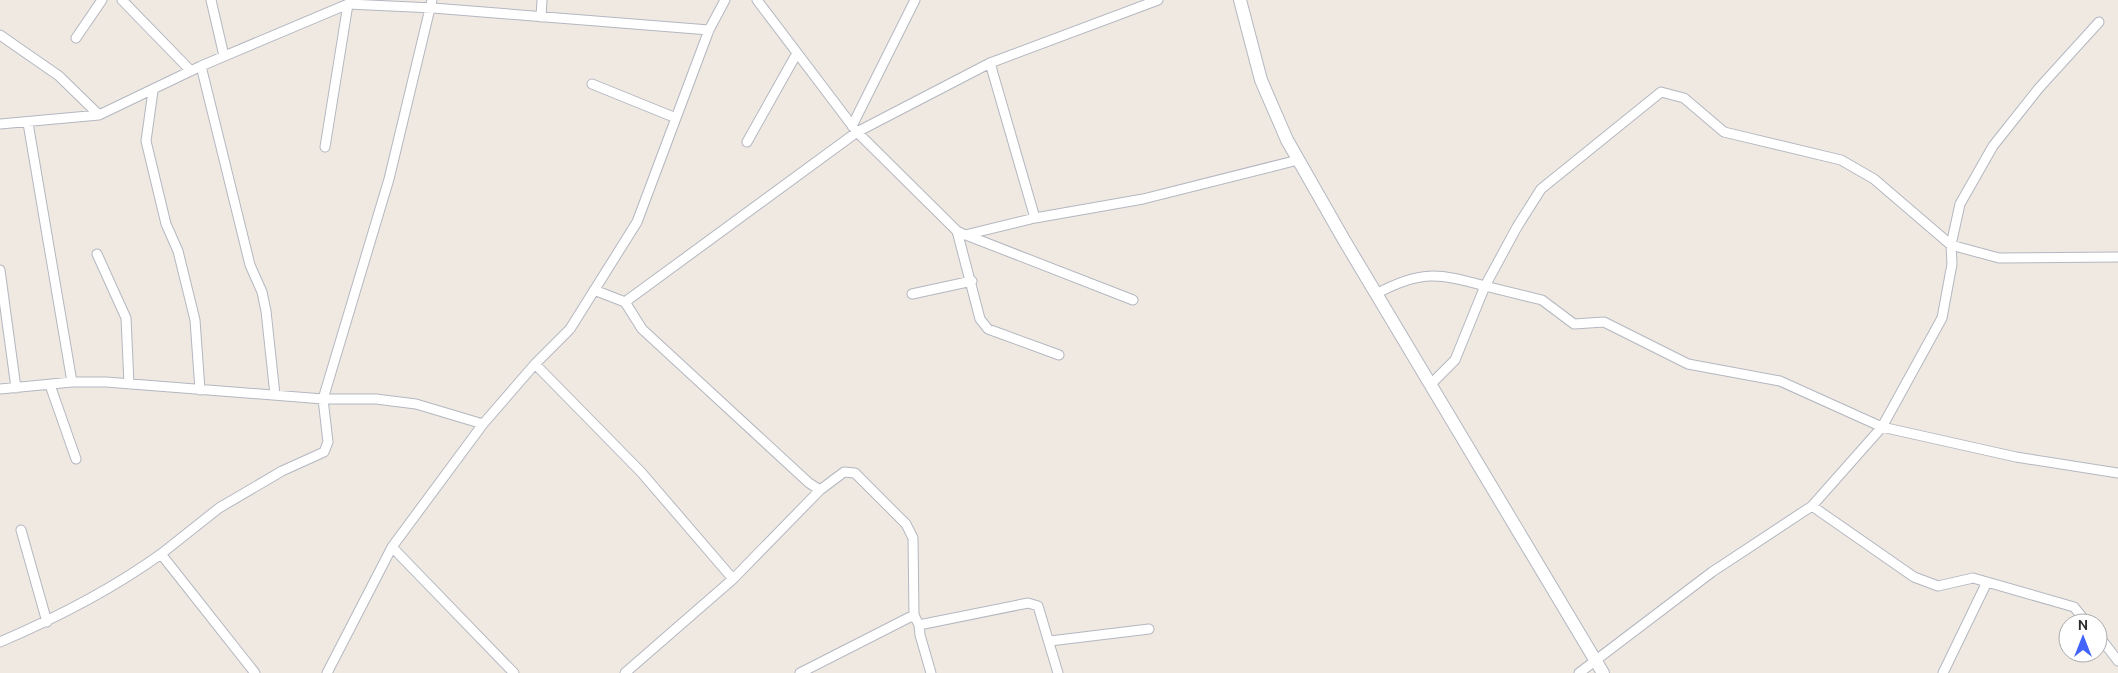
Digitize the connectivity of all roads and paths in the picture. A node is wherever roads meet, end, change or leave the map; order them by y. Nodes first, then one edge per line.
1 (102, 0) edge
2 (122, 0) edge
3 (211, 0) edge
4 (542, 0) edge
5 (725, 0) edge
6 (757, 0) edge
7 (915, 0) edge
8 (1158, 0) edge
9 (1240, 0) edge
10 (348, 4) junction
11 (431, 4) edge
12 (541, 17) junction
13 (2099, 22) dead end
14 (709, 30) junction
15 (0, 35) edge
16 (76, 38) dead end
17 (797, 53) junction
18 (224, 56) junction
19 (990, 63) junction
20 (201, 66) junction
21 (191, 71) junction
22 (592, 84) dead end
23 (153, 91) junction
24 (99, 116) junction
25 (676, 118) junction
26 (28, 123) junction
27 (0, 124) edge
28 (854, 129) junction
29 (747, 142) dead end
30 (325, 147) dead end
31 (1298, 160) junction
32 (1035, 218) junction
33 (961, 233) junction
34 (1951, 245) junction
35 (96, 254) dead end
36 (2118, 257) edge
37 (0, 270) edge
38 (972, 281) junction
39 (1485, 286) junction
40 (594, 290) junction
41 (912, 294) dead end
42 (1376, 294) junction
43 (1132, 300) dead end
44 (625, 302) junction
45 (1059, 355) dead end
46 (535, 364) junction
47 (72, 382) junction
48 (50, 384) junction
49 (129, 384) junction
50 (1431, 384) junction
51 (16, 388) junction
52 (0, 389) edge
53 (200, 390) junction
54 (275, 395) junction
55 (323, 399) junction
56 (483, 424) junction
57 (1882, 428) junction
58 (76, 459) dead end
59 (2118, 473) edge
60 (820, 490) junction
61 (1812, 506) junction
62 (21, 530) dead end
63 (392, 547) junction
64 (161, 554) junction
65 (733, 579) junction
66 (1987, 582) junction
67 (2080, 613) edge
68 (914, 615) junction
69 (47, 622) junction
70 (919, 625) junction
71 (1149, 629) dead end
72 (1050, 640) junction
73 (0, 642) edge
74 (2108, 648) edge
75 (1596, 660) junction
76 (2118, 661) edge
77 (812, 670) edge
78 (256, 673) edge
79 (327, 673) edge
80 (514, 673) edge
81 (625, 673) edge
82 (800, 673) edge
83 (931, 673) edge
84 (1058, 673) edge
85 (1579, 673) edge
86 (1603, 673) edge
87 (1943, 673) edge

1 - 16 street
2 - 21 street
3 - 18 street
4 - 12 street
5 - 14 street
6 - 17 street
7 - 28 street
8 - 19 street
9 - 31 main road
10 - 11 street
10 - 18 street
10 - 30 street
11 - 12 street
11 - 55 street
12 - 14 street
13 - 34 street
14 - 25 street
15 - 24 street
17 - 28 street
17 - 29 street
18 - 20 street
19 - 28 street
19 - 32 street
20 - 21 street
20 - 54 street
21 - 23 street
22 - 25 street
23 - 24 street
23 - 53 street
24 - 26 street
25 - 40 street
26 - 27 street
26 - 47 street
28 - 33 street
28 - 44 street
31 - 32 street
31 - 42 main road
32 - 33 street
33 - 38 street
33 - 43 street
34 - 36 street
34 - 39 street
34 - 57 street
35 - 49 street
37 - 51 street
38 - 41 street
38 - 45 street
39 - 42 street
39 - 50 street
39 - 57 street
40 - 44 street
40 - 46 street
42 - 50 main road
44 - 60 street
46 - 56 street
46 - 65 street
47 - 48 street
47 - 49 street
48 - 51 street
48 - 58 street
49 - 53 street
50 - 75 main road
51 - 52 street
53 - 54 street
54 - 55 street
55 - 56 street
55 - 64 street
56 - 63 street
57 - 59 street
57 - 61 street
60 - 65 street
60 - 68 street
61 - 66 street
61 - 75 street
62 - 69 street
63 - 79 street
63 - 80 street
64 - 69 street
64 - 78 street
65 - 81 street
66 - 67 street
66 - 87 street
68 - 70 street
68 - 77 street
69 - 73 street
70 - 72 street
70 - 83 street
71 - 72 street
72 - 84 street
74 - 76 street
75 - 85 street
75 - 86 main road
77 - 82 street

